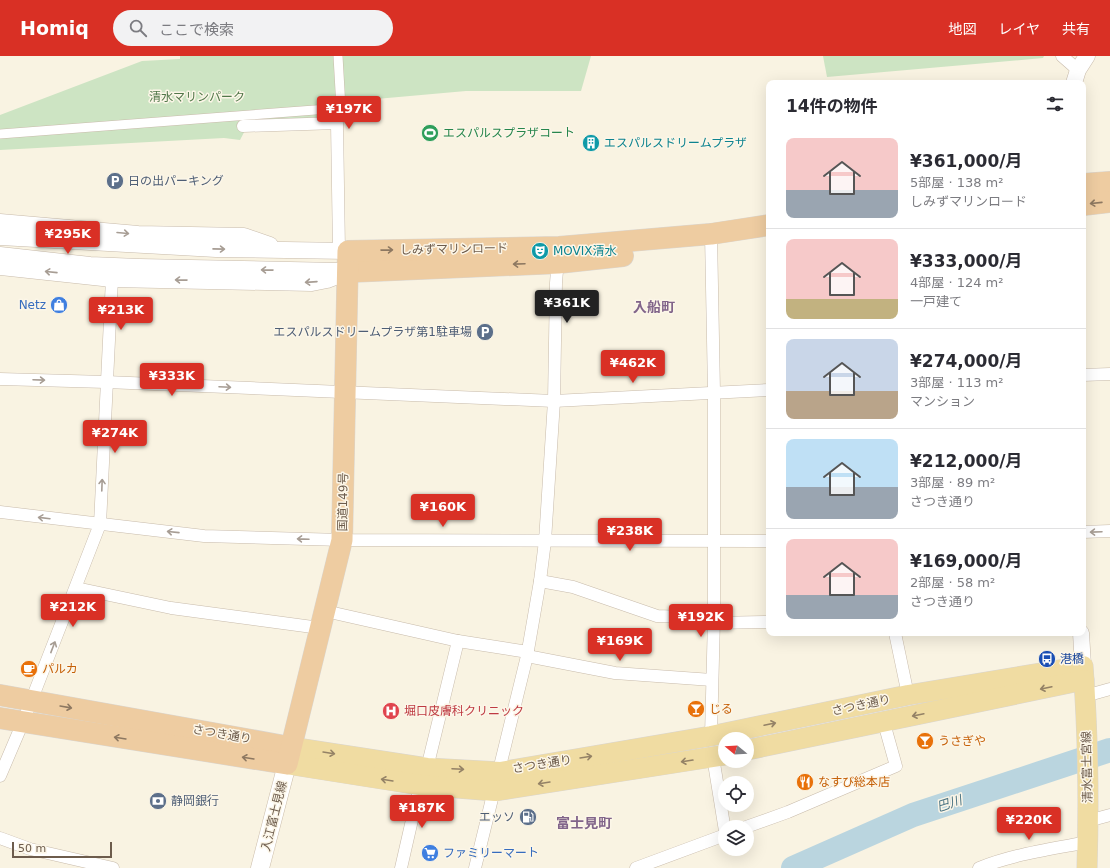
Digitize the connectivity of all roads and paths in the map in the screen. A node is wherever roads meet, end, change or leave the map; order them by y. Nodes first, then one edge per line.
1 (338, 56) edge
2 (1062, 56) edge
3 (1087, 56) edge
4 (1076, 77) edge
5 (243, 126) dead end
6 (0, 134) edge
7 (1110, 182) edge
8 (1086, 184) edge
9 (1110, 202) edge
10 (1086, 204) edge
11 (0, 222) edge
12 (766, 226) edge
13 (0, 237) edge
14 (766, 239) edge
15 (711, 240) junction
16 (284, 250) junction
17 (0, 255) edge
18 (558, 255) junction
19 (345, 258) junction
20 (0, 267) edge
21 (112, 279) junction
22 (1086, 374) edge
23 (1110, 374) edge
24 (0, 379) edge
25 (106, 382) junction
26 (766, 390) edge
27 (714, 392) junction
28 (345, 393) junction
29 (554, 401) junction
30 (0, 512) edge
31 (100, 524) junction
32 (1110, 531) edge
33 (1086, 532) edge
34 (342, 540) junction
35 (714, 540) junction
36 (545, 541) junction
37 (766, 541) edge
38 (540, 581) junction
39 (76, 588) junction
40 (322, 619) junction
41 (713, 621) junction
42 (766, 622) edge
43 (895, 636) edge
44 (1081, 636) edge
45 (458, 641) junction
46 (527, 654) junction
47 (712, 680) junction
48 (1084, 686) junction
49 (1110, 688) edge
50 (0, 695) edge
51 (899, 697) junction
52 (32, 701) junction
53 (0, 718) edge
54 (891, 721) junction
55 (23, 722) junction
56 (711, 736) junction
57 (754, 749) edge
58 (718, 754) edge
59 (289, 755) junction
60 (718, 756) edge
61 (720, 768) edge
62 (500, 772) junction
63 (0, 776) edge
64 (423, 776) junction
65 (495, 791) junction
66 (1110, 815) edge
67 (1088, 818) junction
68 (724, 820) edge
69 (754, 824) edge
70 (0, 838) edge
71 (718, 838) edge
72 (1088, 842) junction
73 (113, 868) edge
74 (260, 868) edge
75 (401, 868) edge
76 (475, 868) edge
77 (636, 868) edge
78 (979, 868) edge
79 (1087, 868) edge

1 - 6 street
2 - 4 street
3 - 4 street
5 - 19 street
7 - 8 highway
9 -> 10 highway
11 -> 16 street
12 - 15 highway, しみずマリンロード
13 -> 16 street, しみずマリンロード
14 - 15 highway, しみずマリンロード
15 - 18 highway, しみずマリンロード
15 - 27 street
16 - 19 street, しみずマリンロード
19 -> 17 street, しみずマリンロード
18 - 19 highway, しみずマリンロード
18 - 29 street
19 -> 21 street
19 - 28 highway, 国道149号
21 -> 20 street
21 - 25 street
22 - 23 street
24 -> 25 street
25 -> 28 street
31 -> 25 street
26 - 27 street
27 - 29 street
27 - 35 street
28 - 29 street
28 - 34 highway, 国道149号
29 - 36 street
31 -> 30 street
34 -> 31 street
31 - 39 street
32 -> 33 street
34 - 36 street
34 - 40 highway, 国道149号
35 - 36 street
35 - 37 street
35 - 41 street
36 - 38 street
38 - 41 street
38 - 46 street
39 - 40 street
52 -> 39 street
40 - 45 street
40 - 59 highway, 国道149号
41 - 42 street
41 - 47 street
43 - 51 street
44 - 48 street
45 - 46 street
45 - 64 street
46 - 47 street
46 - 62 street
47 - 56 street
48 - 49 street
48 - 51 main road, さつき通り
48 -> 54 main road, さつき通り
48 - 67 main road, 清水富士宮線
50 - 52 highway, さつき通り
51 - 54 main road
56 -> 51 main road, さつき通り
52 - 55 street
52 -> 59 highway, さつき通り
53 - 55 highway, さつき通り
54 - 57 main road, さつき通り
54 - 69 street
59 -> 55 highway, さつき通り
55 - 63 street
56 - 58 main road
62 -> 56 main road, さつき通り
59 - 64 main road, さつき通り
59 - 74 main road, 入江富士見線
60 -> 65 main road, さつき通り
61 - 68 street
64 -> 62 main road, さつき通り
62 - 65 street
64 - 65 main road, さつき通り
64 - 75 street
65 - 76 street
66 - 67 street
67 - 72 main road, 清水富士宮線
70 - 73 street
71 - 77 street
72 - 78 street
72 - 79 main road, 清水富士宮線

